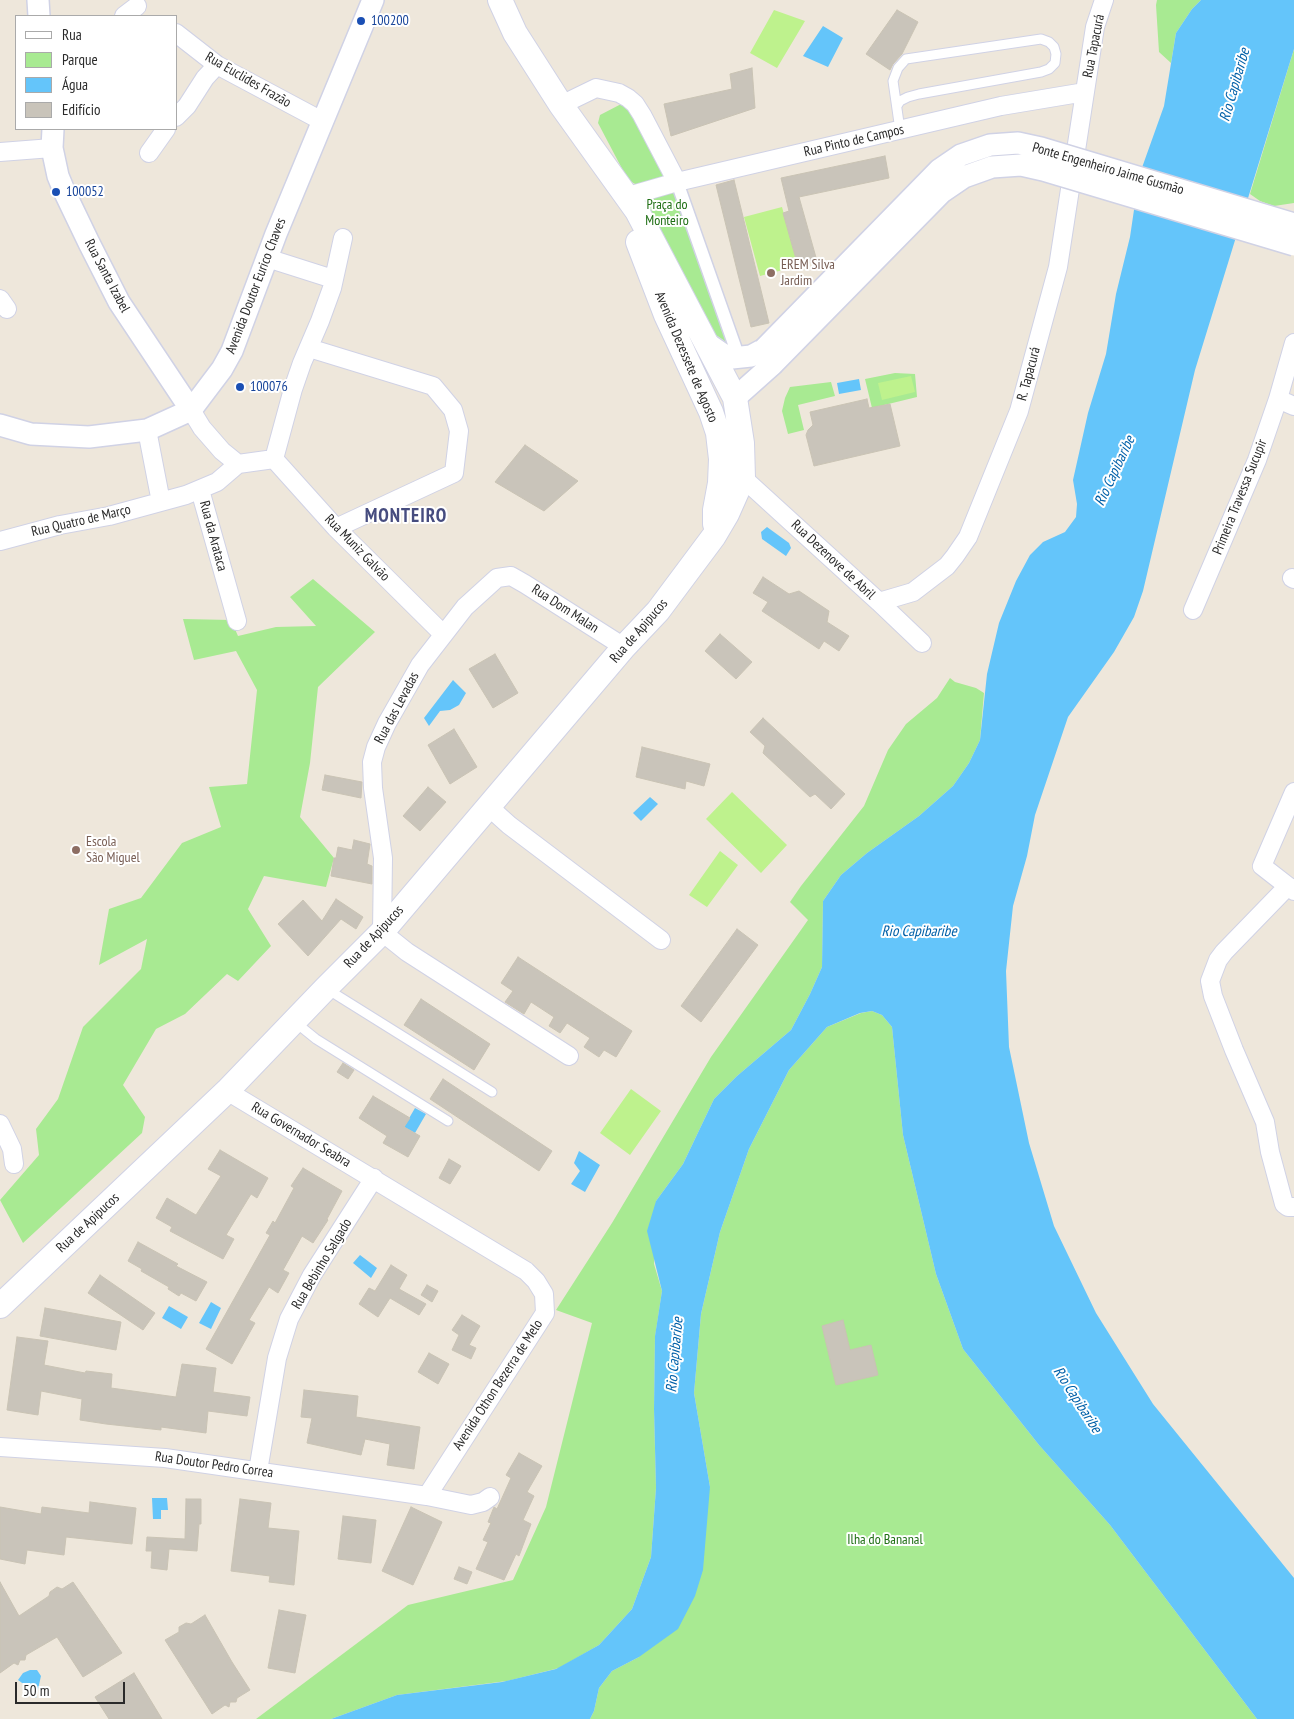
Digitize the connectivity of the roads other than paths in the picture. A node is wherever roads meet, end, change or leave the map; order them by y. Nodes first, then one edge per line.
1 (38, 0) edge
2 (374, 0) edge
3 (500, 0) edge
4 (1104, 0) edge
5 (39, 15) edge
6 (178, 35) edge
7 (217, 65) junction
8 (1086, 92) junction
9 (561, 105) junction
10 (897, 106) junction
11 (178, 116) edge
12 (322, 122) junction
13 (165, 130) edge
14 (900, 130) junction
15 (53, 139) edge
16 (0, 152) edge
17 (149, 153) dead end
18 (677, 182) junction
19 (625, 196) junction
20 (1294, 224) edge
21 (343, 238) dead end
22 (1294, 245) edge
23 (267, 258) junction
24 (333, 279) junction
25 (666, 315) junction
26 (705, 342) junction
27 (1294, 343) edge
28 (309, 348) junction
29 (768, 357) junction
30 (738, 358) junction
31 (735, 398) junction
32 (1286, 402) edge
33 (191, 410) junction
34 (0, 425) edge
35 (147, 430) junction
36 (274, 459) junction
37 (238, 464) junction
38 (743, 478) junction
39 (200, 490) junction
40 (161, 502) junction
41 (336, 528) junction
42 (714, 536) junction
43 (0, 541) edge
44 (503, 576) joint
45 (880, 602) junction
46 (1193, 610) dead end
47 (237, 621) dead end
48 (443, 634) junction
49 (922, 643) dead end
50 (624, 647) junction
51 (1294, 792) edge
52 (489, 808) junction
53 (1291, 888) edge
54 (382, 932) junction
55 (661, 940) dead end
56 (326, 988) junction
57 (294, 1021) junction
58 (569, 1056) dead end
59 (227, 1091) junction
60 (492, 1092) dead end
61 (448, 1121) dead end
62 (0, 1124) edge
63 (14, 1164) dead end
64 (374, 1178) junction
65 (1294, 1207) edge
66 (0, 1306) edge
67 (0, 1447) edge
68 (258, 1471) junction
69 (427, 1496) junction
70 (490, 1497) dead end

1 - 5 street
2 - 12 street, Avenida Doutor Eurico Chaves
3 - 9 main road, Avenida Dezessete de Agosto
4 - 8 street, Rua Tapacurá
6 - 7 street, Rua Euclides Frazão
7 - 11 street
7 - 12 street, Rua Euclides Frazão
8 - 14 street, Rua Pinto de Campos
8 - 45 street, R. Tapacurá
9 - 18 street
9 - 19 main road, Avenida Dezessete de Agosto
10 - 10 lane
10 - 14 lane
12 - 23 street, Avenida Doutor Eurico Chaves
13 - 17 street
14 - 18 street, Rua Pinto de Campos
15 - 16 street
15 - 33 street, Rua Santa Izabel
18 - 19 street, Rua Pinto de Campos
18 - 30 street
19 - 25 main road, Avenida Dezessete de Agosto
19 - 26 main road, Avenida Dezessete de Agosto
20 - 29 street, Ponte Engenheiro Jaime Gusmão, bridge
21 - 24 street
22 - 29 street, Ponte Engenheiro Jaime Gusmão, bridge
23 - 24 street
23 - 33 street, Avenida Doutor Eurico Chaves
24 - 28 street
25 - 31 main road
25 - 42 main road, Avenida Dezessete de Agosto
26 - 30 street
26 - 31 main road, Avenida Dezessete de Agosto
27 - 32 street, Primeira Travessa Sucupir
28 - 36 street
28 - 41 street
29 - 30 street, Ponte Engenheiro Jaime Gusmão
29 - 31 street, Ponte Engenheiro Jaime Gusmão
31 - 38 main road, Avenida Dezessete de Agosto
32 - 46 street, Primeira Travessa Sucupir
33 - 35 street, Avenida Doutor Eurico Chaves
33 - 37 street
34 - 35 street, Avenida Doutor Eurico Chaves
35 - 40 street
36 - 37 street
36 - 41 street, Rua Muniz Galvão
37 - 39 street
38 - 42 main road, Avenida Dezessete de Agosto
38 - 45 street, Rua Dezenove de Abril
39 - 40 street, Rua da Arataca
39 - 47 street, Rua da Arataca
40 - 43 street, Rua Quatro de Março
41 - 48 street, Rua Muniz Galvão
42 - 50 main road, Rua de Apipucos
44 - 48 street, Rua das Levadas
44 - 50 street, Rua Dom Malan
45 - 49 street, Rua Dezenove de Abril
48 - 54 street, Rua das Levadas
50 - 52 main road, Rua de Apipucos
51 - 53 street
52 - 54 main road, Rua de Apipucos
52 - 55 street
53 - 65 street
54 - 56 main road, Rua de Apipucos
54 - 58 street
56 - 57 main road, Rua de Apipucos
56 - 60 lane
57 - 59 main road, Rua de Apipucos
57 - 61 lane
59 - 64 street, Rua Governador Seabra
59 - 66 main road, Rua de Apipucos
62 - 63 street
64 - 68 street, Rua Bebinho Salgado
64 - 69 street, Avenida Othon Bezerra de Melo
67 - 68 street, Rua Doutor Pedro Correa
68 - 69 street, Rua Doutor Pedro Correa
69 - 70 street, Rua Doutor Pedro Correa

